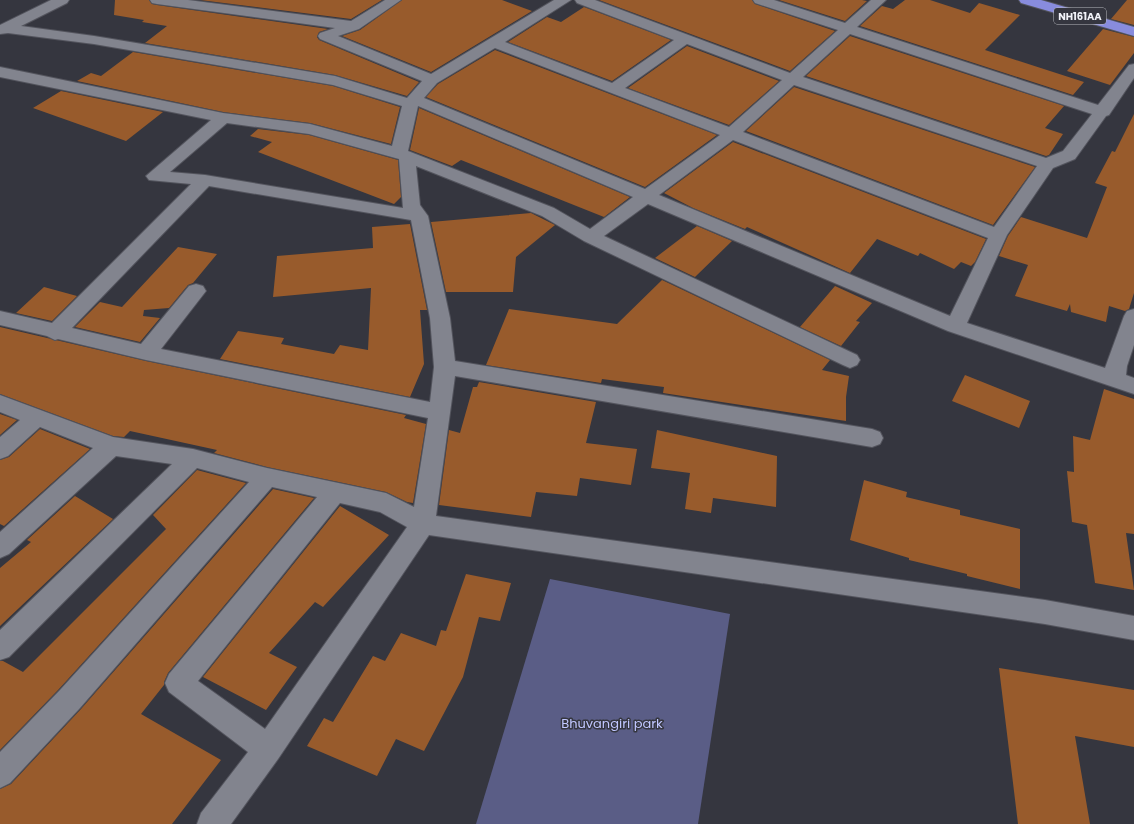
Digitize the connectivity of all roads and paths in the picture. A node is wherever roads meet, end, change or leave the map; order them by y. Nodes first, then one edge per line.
1 (62, 0) edge
2 (157, 0) edge
3 (394, 0) edge
4 (564, 0) edge
5 (582, 0) edge
6 (760, 0) edge
7 (879, 0) edge
8 (1026, 0) edge
9 (354, 26) junction
10 (846, 28) junction
11 (2, 30) edge
12 (1134, 32) edge
13 (686, 38) junction
14 (494, 43) junction
15 (1134, 68) edge
16 (0, 72) edge
17 (792, 78) junction
18 (432, 80) junction
19 (615, 88) junction
20 (410, 104) junction
21 (1102, 112) junction
22 (224, 118) junction
23 (731, 134) junction
24 (403, 155) junction
25 (1047, 164) junction
26 (205, 180) junction
27 (648, 195) junction
28 (419, 216) junction
29 (998, 235) junction
30 (590, 237) junction
31 (196, 291) dead end
32 (1134, 316) edge
33 (0, 318) edge
34 (956, 326) junction
35 (54, 333) junction
36 (146, 353) junction
37 (850, 360) dead end
38 (444, 367) junction
39 (1125, 383) edge
40 (0, 403) edge
41 (440, 412) junction
42 (36, 418) junction
43 (872, 438) dead end
44 (111, 446) junction
45 (0, 450) edge
46 (193, 458) junction
47 (267, 477) junction
48 (336, 492) junction
49 (423, 524) junction
50 (0, 547) edge
51 (1134, 628) edge
52 (0, 648) edge
53 (268, 749) junction
54 (0, 772) edge
55 (212, 824) edge

1 - 11 street
2 - 9 street
3 - 9 street
4 - 14 street
5 - 13 street
6 - 10 street
7 - 10 street
8 - 12 highway, NH161AA
9 - 18 street
10 - 17 street
10 - 21 street
11 - 20 street
13 - 17 street
13 - 19 street
14 - 18 street
14 - 19 street
15 - 21 street
16 - 22 street
17 - 23 street
17 - 25 street
18 - 20 street
19 - 23 street
20 - 24 street
20 - 27 street
21 - 25 street
22 - 24 street
22 - 26 street
23 - 27 street
23 - 29 street
24 - 28 street
24 - 30 street
25 - 29 street
26 - 28 street
26 - 35 street
27 - 30 street
27 - 34 street
28 - 38 street
29 - 34 street
30 - 37 street
31 - 36 street
32 - 39 street
33 - 35 street
34 - 39 street
35 - 36 street
36 - 41 street
38 - 41 street
38 - 43 street
40 - 42 street
41 - 49 street
42 - 44 street
42 - 45 street
44 - 46 street
44 - 50 street
46 - 47 street
46 - 52 street
47 - 48 street
47 - 54 street
48 - 49 street
48 - 53 street
49 - 51 street
49 - 53 street
53 - 55 street

